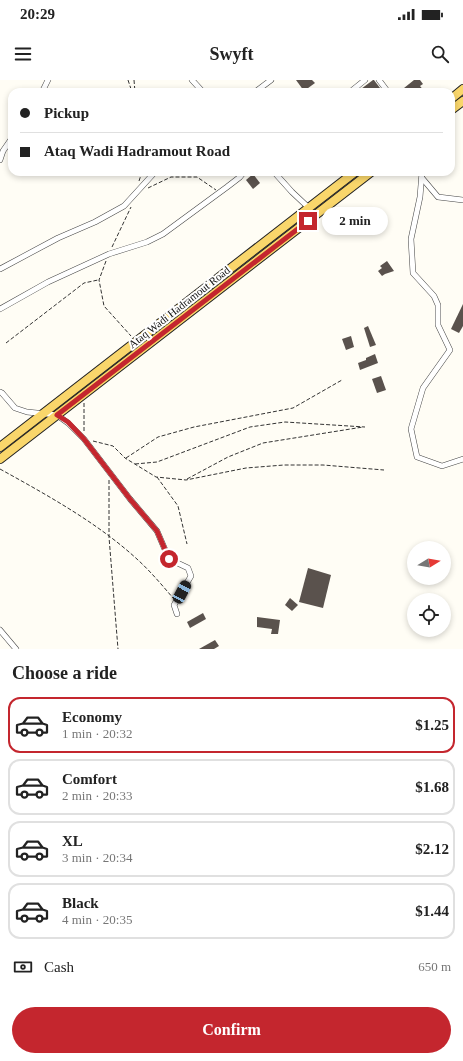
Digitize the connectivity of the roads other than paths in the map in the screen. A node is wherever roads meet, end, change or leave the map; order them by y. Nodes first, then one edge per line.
1 (192, 80) edge
2 (271, 80) edge
3 (365, 80) edge
4 (199, 88) edge
5 (260, 88) edge
6 (355, 88) edge
7 (8, 144) edge
8 (0, 160) edge
9 (152, 176) edge
10 (241, 176) edge
11 (278, 176) edge
12 (350, 176) edge
13 (366, 176) edge
14 (422, 178) joint
15 (463, 200) edge
16 (309, 208) junction
17 (0, 269) edge
18 (0, 309) edge
19 (0, 392) edge
20 (43, 414) junction
21 (57, 415) junction
22 (0, 447) edge
23 (0, 459) edge
24 (463, 459) edge
25 (177, 614) dead end
26 (0, 630) edge
27 (14, 648) edge

1 - 4 street
2 - 5 street
3 - 6 street
7 - 8 street
9 - 17 street
10 - 18 street
11 - 16 street
12 - 16 main road, Ataq Wadi Hadramout Road
13 - 21 main road, Ataq Wadi Hadramout Road
14 - 15 street
14 - 24 street
16 - 20 main road, Ataq Wadi Hadramout Road
19 - 20 street
20 - 21 street
20 - 22 main road, Ataq Wadi Hadramout Road
21 - 23 main road, Ataq Wadi Hadramout Road
21 - 25 street
26 - 27 street

